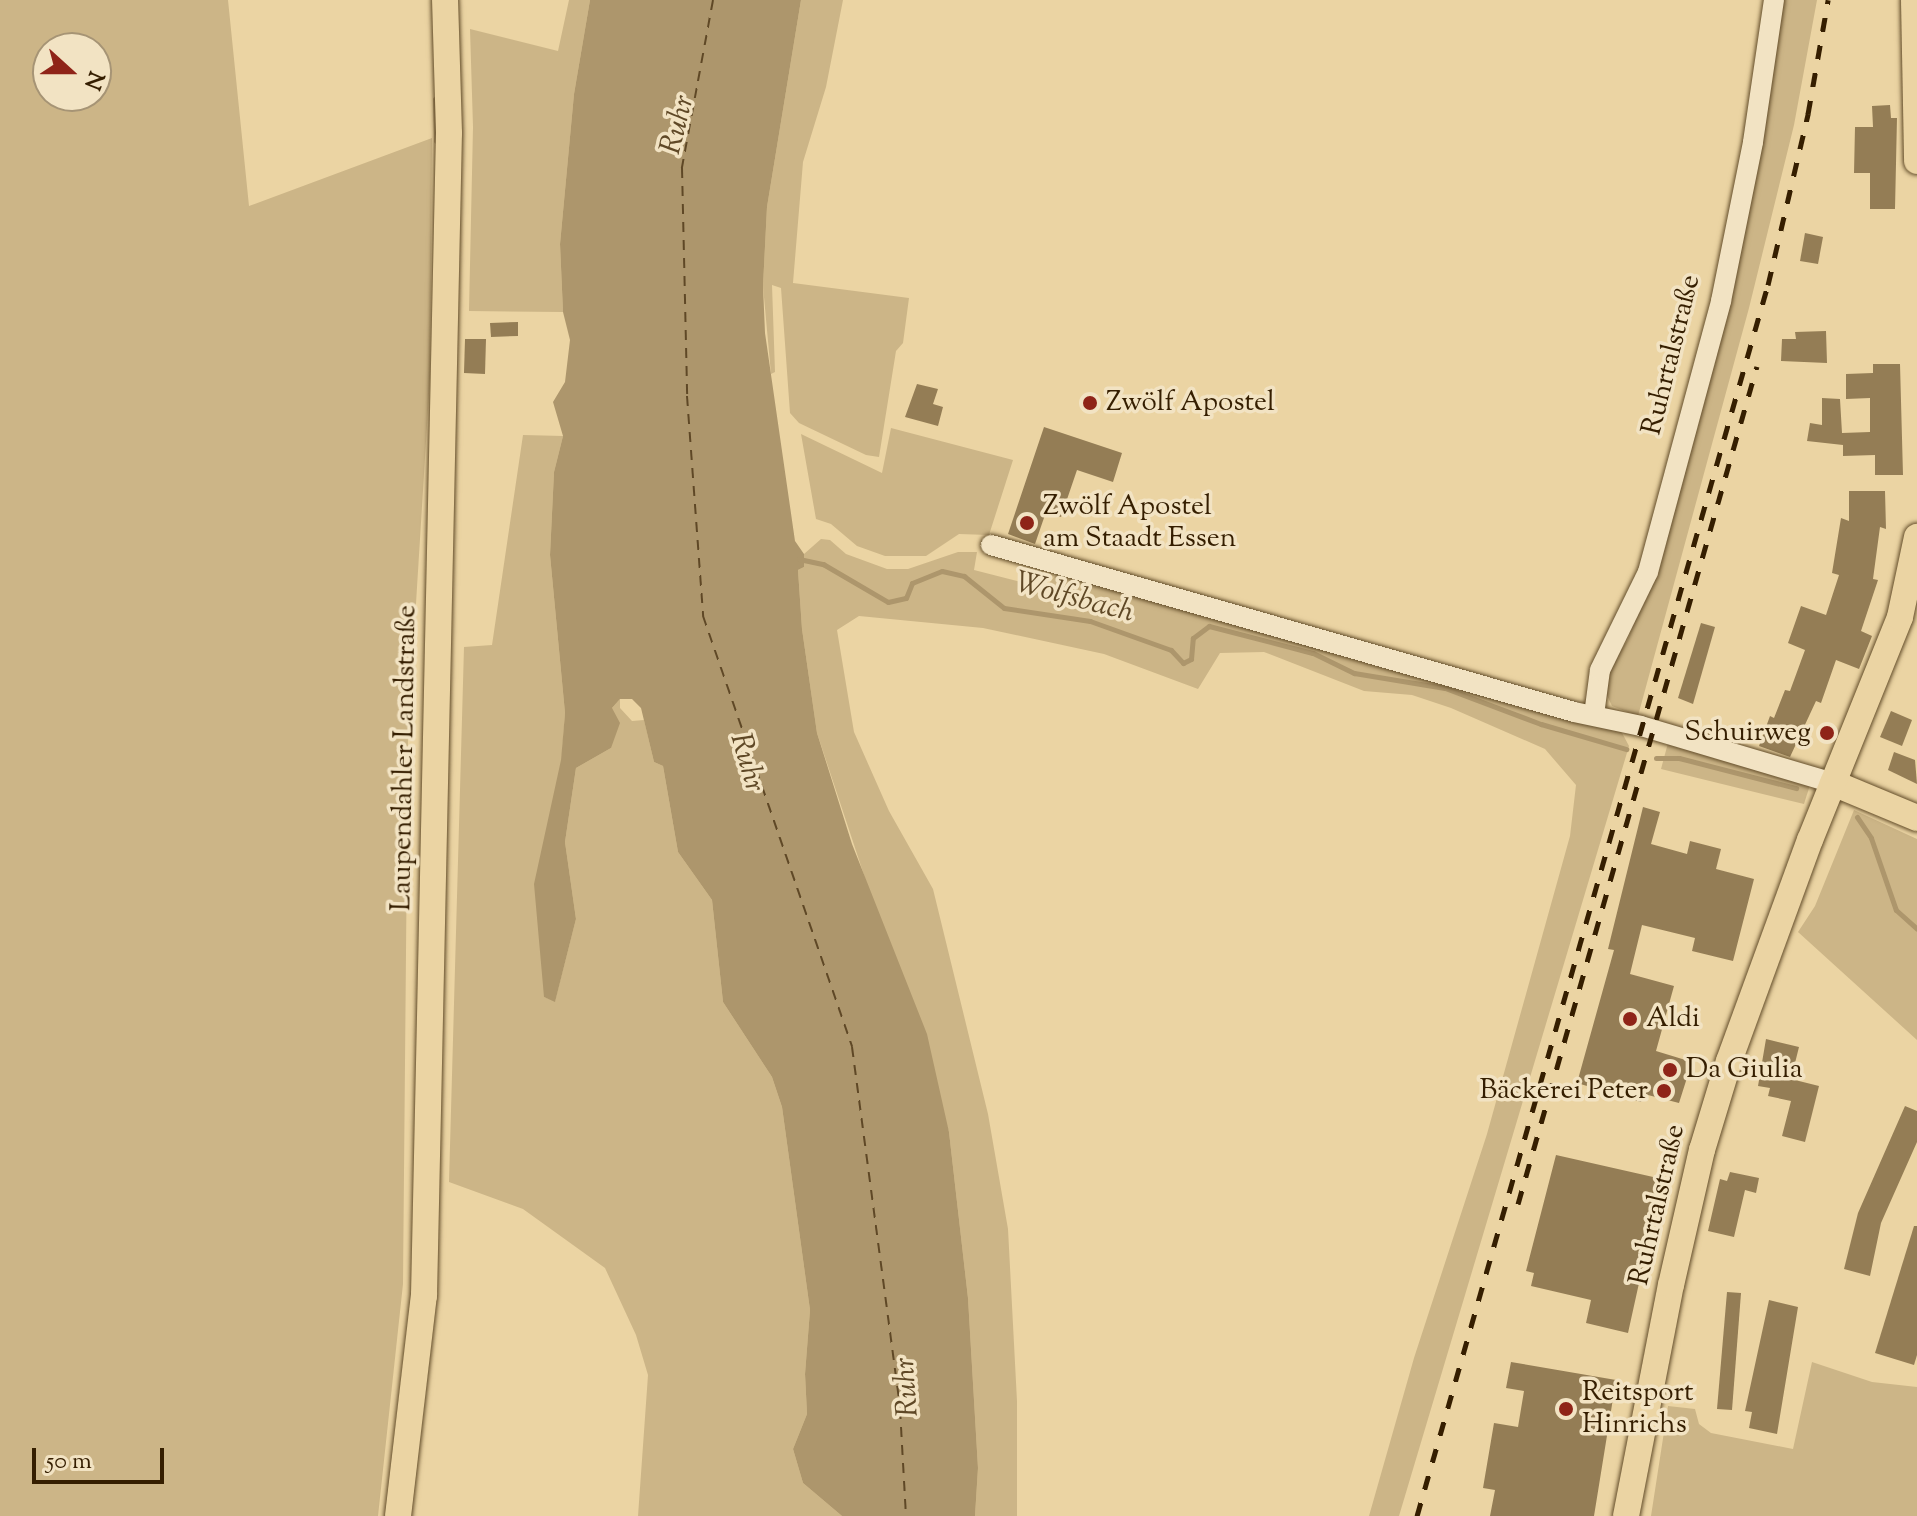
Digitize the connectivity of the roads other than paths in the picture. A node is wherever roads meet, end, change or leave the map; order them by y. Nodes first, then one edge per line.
1 (445, 0) edge
2 (1774, 0) edge
3 (1914, 0) edge
4 (1917, 161) edge
5 (1917, 537) edge
6 (991, 545) dead end
7 (1594, 715) junction
8 (1833, 783) junction
9 (1917, 818) edge
10 (398, 1516) edge
11 (1626, 1516) edge

1 - 10 main road, Laupendahler Landstraße
2 - 7 street, Ruhrtalstraße
3 - 4 main road
5 - 8 main road, Ruhrtalstraße
6 - 7 street
7 - 8 street
8 - 9 main road
8 - 11 main road, Ruhrtalstraße

